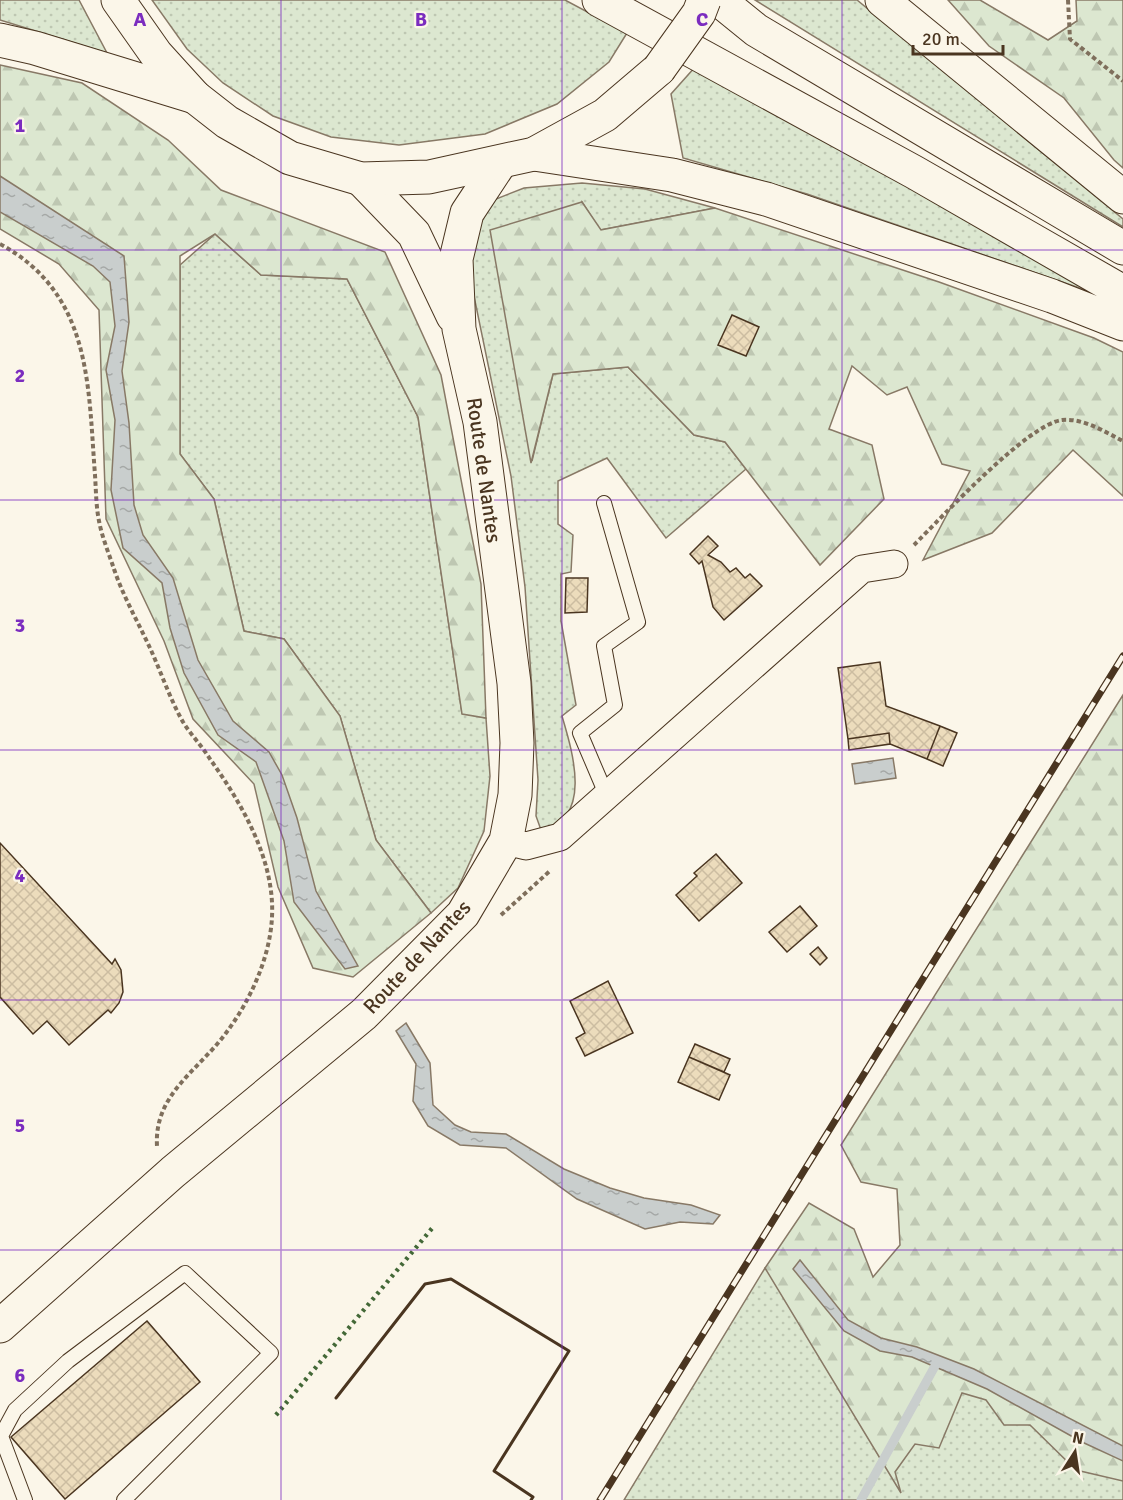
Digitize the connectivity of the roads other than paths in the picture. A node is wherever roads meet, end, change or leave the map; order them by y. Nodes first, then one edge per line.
1 (118, 0) edge
2 (599, 0) edge
3 (704, 0) edge
4 (719, 0) edge
5 (882, 0) edge
6 (0, 40) edge
7 (195, 97) junction
8 (534, 154) junction
9 (500, 163) junction
10 (361, 179) junction
11 (1123, 197) edge
12 (1123, 248) edge
13 (1123, 292) edge
14 (1123, 324) edge
15 (459, 329) junction
16 (604, 503) dead end
17 (894, 564) dead end
18 (606, 794) junction
19 (506, 842) junction
20 (0, 1326) edge
21 (25, 1500) edge
22 (124, 1500) edge

1 - 7 main road
2 - 13 main road
3 - 8 main road, bridge
4 - 12 main road
5 - 11 main road
6 - 7 main road
7 - 10 main road
8 - 9 main road
8 - 14 main road
9 - 10 main road
9 - 15 main road, Route de Nantes
10 - 15 main road, Route de Nantes
15 - 19 main road, Route de Nantes
16 - 18 lane
17 - 18 street
18 - 19 street
19 - 20 main road, Route de Nantes
21 - 22 lane

